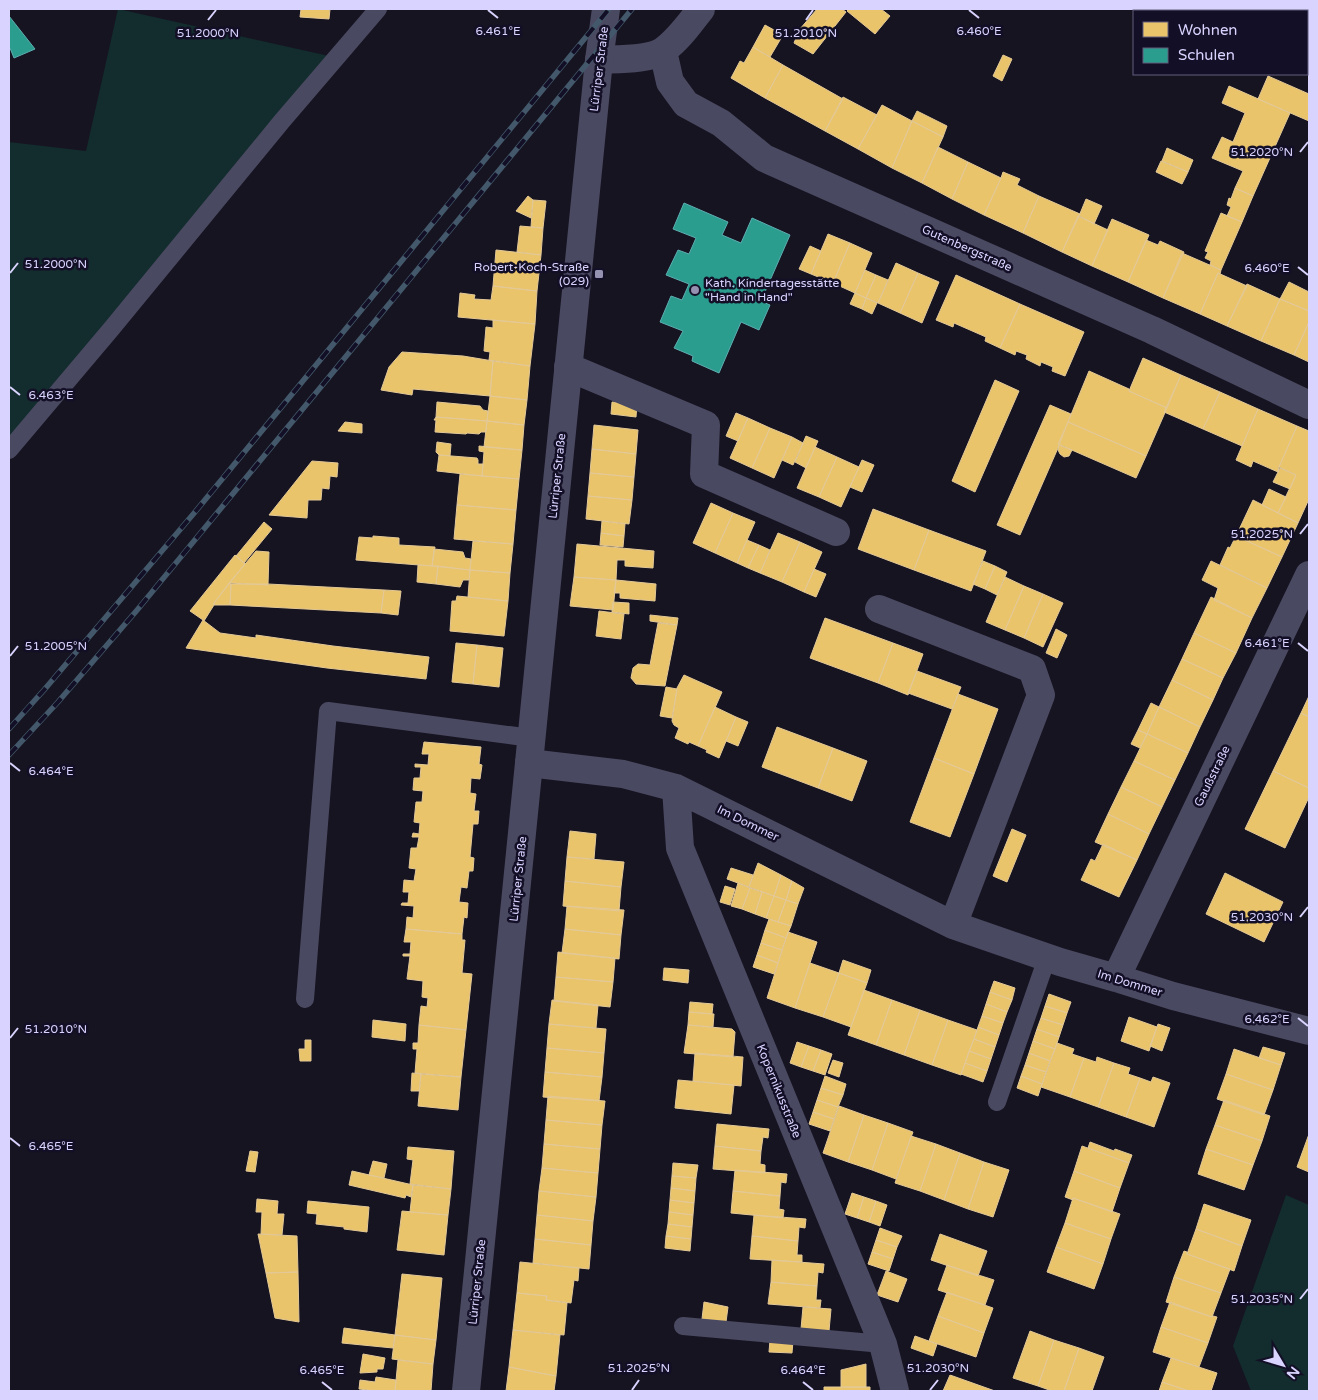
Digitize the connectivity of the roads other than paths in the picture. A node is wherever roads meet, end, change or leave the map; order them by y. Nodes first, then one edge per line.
1 (378, 9) edge
2 (606, 9) edge
3 (701, 9) edge
4 (663, 51) junction
5 (599, 60) junction
6 (568, 367) junction
7 (1309, 404) edge
8 (9, 450) edge
9 (836, 532) dead end
10 (1309, 575) edge
11 (879, 610) dead end
12 (530, 750) junction
13 (676, 788) junction
14 (953, 925) junction
15 (1047, 958) junction
16 (1116, 978) junction
17 (305, 999) dead end
18 (1309, 1031) edge
19 (997, 1102) dead end
20 (683, 1326) dead end
21 (883, 1344) junction
22 (466, 1391) edge
23 (895, 1391) edge

1 - 8 lane
2 - 5 street, Lürriper Straße
3 - 4 street
4 - 5 street
4 - 7 street, Gutenbergstraße
5 - 6 street, Lürriper Straße
6 - 9 street
6 - 12 street, Lürriper Straße
10 - 16 street, Gaußstraße
11 - 14 street
12 - 13 street, Im Dommer
12 - 17 lane
12 - 22 street, Lürriper Straße
13 - 14 street, Im Dommer
13 - 21 street, Kopernikusstraße
14 - 15 street, Im Dommer
15 - 16 street, Im Dommer
15 - 19 lane
16 - 18 street, Im Dommer
20 - 21 lane
21 - 23 street, Kopernikusstraße

